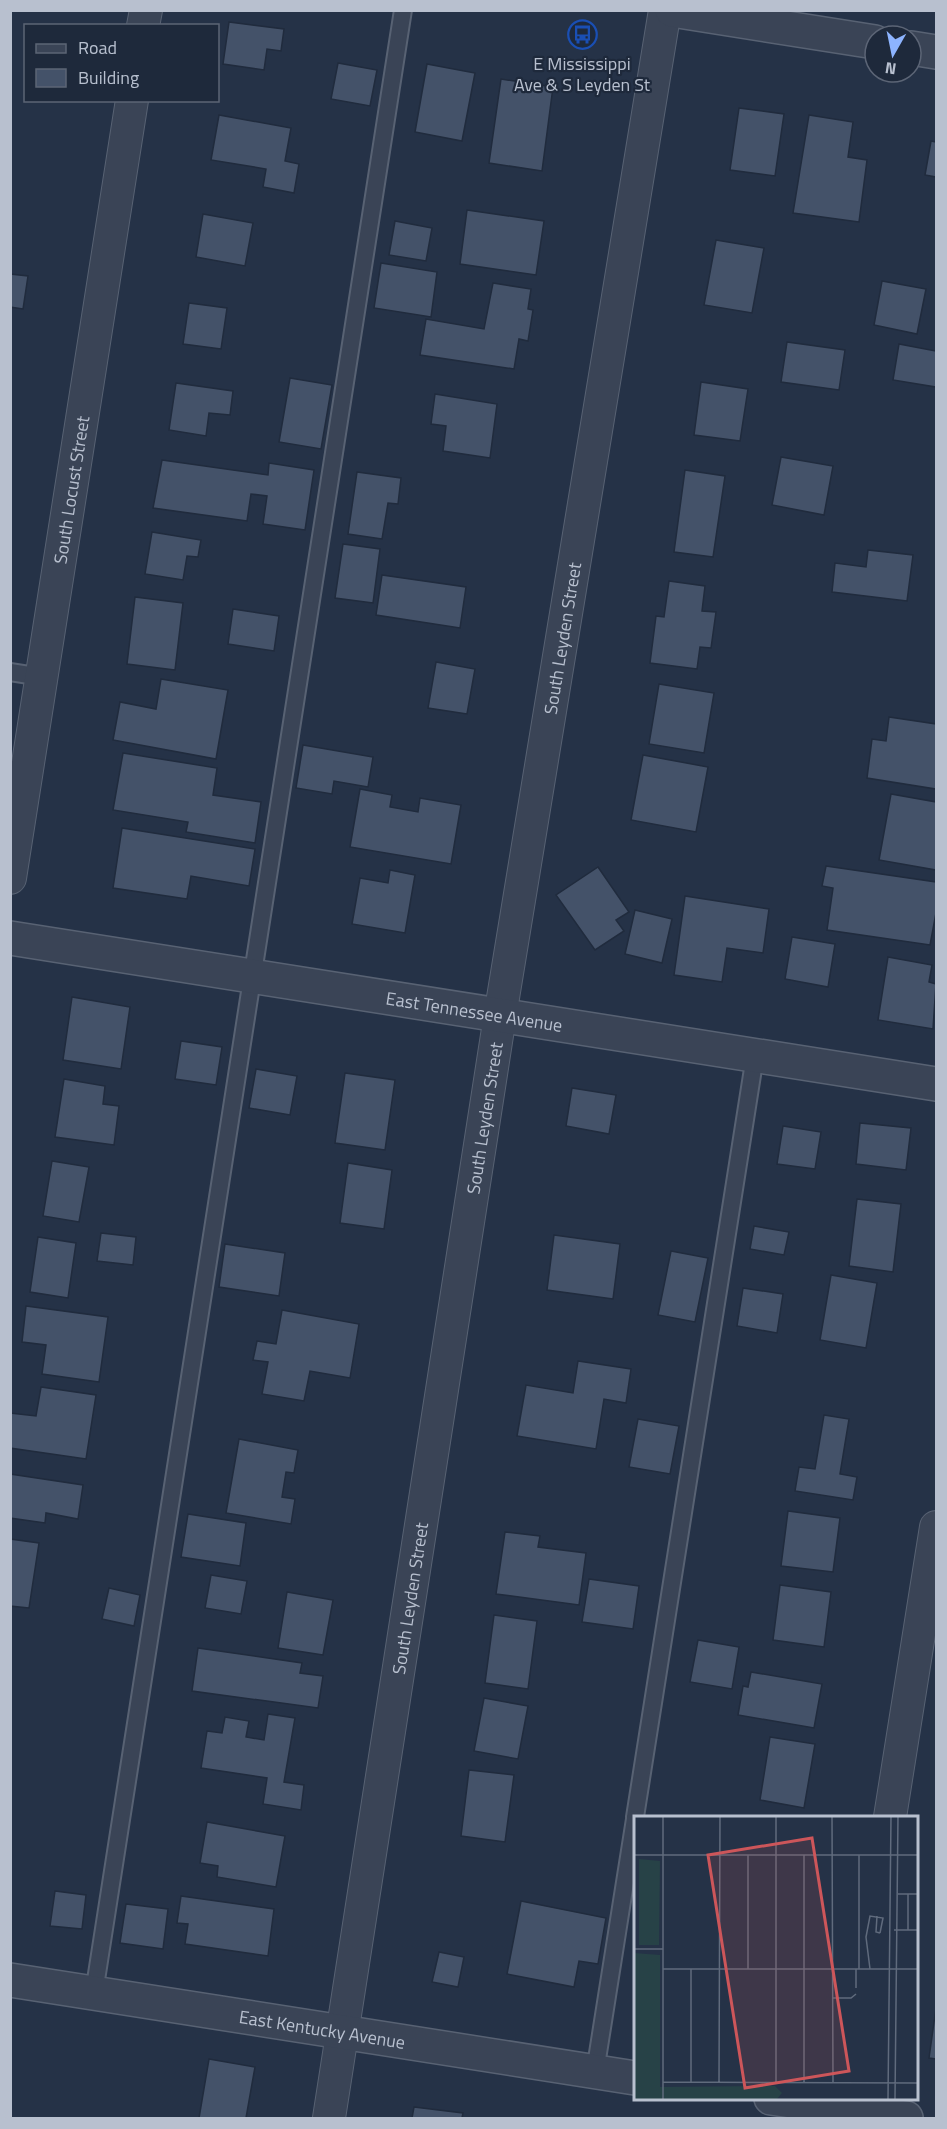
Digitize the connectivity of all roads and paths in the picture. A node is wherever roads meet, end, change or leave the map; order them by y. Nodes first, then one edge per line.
1 (403, 10) edge
2 (665, 10) edge
3 (672, 10) edge
4 (863, 40) edge
5 (132, 102) edge
6 (10, 672) edge
7 (42, 677) junction
8 (10, 878) edge
9 (10, 938) edge
10 (254, 977) junction
11 (500, 1016) junction
12 (755, 1056) junction
13 (936, 1084) edge
14 (936, 1527) edge
15 (635, 1816) edge
16 (890, 1816) edge
17 (634, 1824) edge
18 (10, 1980) edge
19 (94, 1993) junction
20 (342, 2032) junction
21 (595, 2072) junction
22 (634, 2078) edge
23 (784, 2099) edge
24 (843, 2108) edge
25 (329, 2118) edge
26 (906, 2118) edge

1 - 10 lane
2 - 11 street, South Leyden Street
3 - 4 street
5 - 7 street, South Locust Street
6 - 7 lane
7 - 8 street, South Locust Street
9 - 10 street, East Tennessee Avenue
10 - 11 street, East Tennessee Avenue
10 - 19 lane
11 - 12 street, East Tennessee Avenue
11 - 20 street, South Leyden Street
12 - 13 street, East Tennessee Avenue
12 - 15 lane
14 - 16 street
17 - 21 lane
18 - 19 street, East Kentucky Avenue
19 - 20 street, East Kentucky Avenue
20 - 21 street, East Kentucky Avenue
20 - 25 street, South Leyden Street
21 - 22 street, East Kentucky Avenue
23 - 24 street
24 - 26 street

